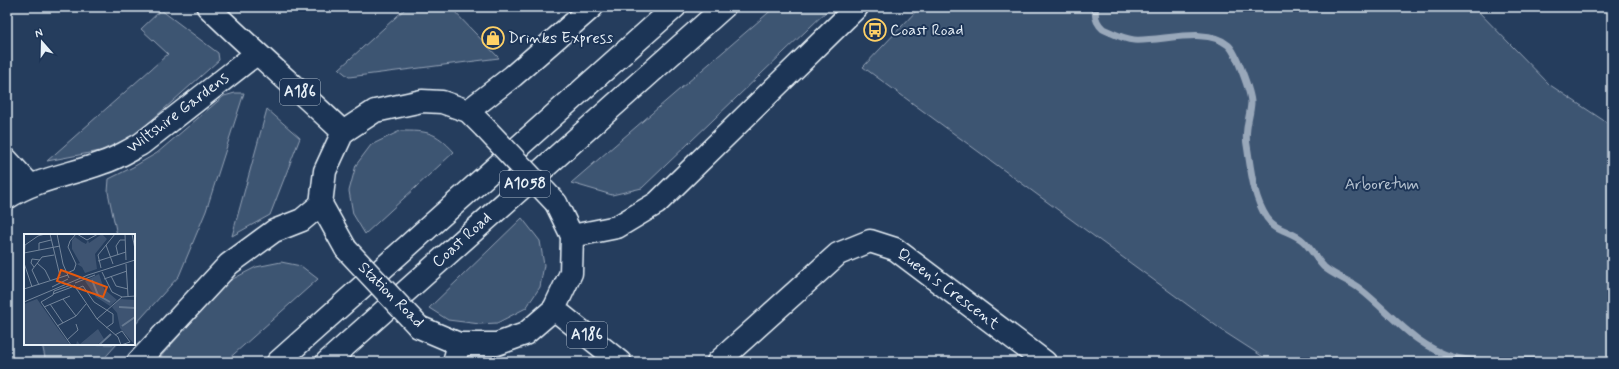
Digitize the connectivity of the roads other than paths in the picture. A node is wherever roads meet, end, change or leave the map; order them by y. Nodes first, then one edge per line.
1 (208, 7) edge
2 (592, 7) edge
3 (675, 7) edge
4 (724, 7) edge
5 (856, 7) edge
6 (256, 54) junction
7 (468, 111) junction
8 (343, 132) junction
9 (7, 160) edge
10 (30, 185) junction
11 (7, 198) edge
12 (321, 204) junction
13 (572, 236) junction
14 (554, 309) junction
15 (456, 353) edge
16 (138, 362) edge
17 (278, 362) edge
18 (326, 362) edge
19 (620, 362) edge
20 (718, 362) edge
21 (1045, 362) edge

1 - 6 main road, A186
2 - 7 main road
3 - 17 main road, Coast Road / A1058
4 - 18 main road, Coast Road / A1058
5 - 13 main road
6 - 8 main road, A186
6 - 10 main road, Wiltshire Gardens
7 - 8 main road
7 - 13 main road, bridge
8 - 12 main road
9 - 10 main road
10 - 11 main road, Wiltshire Gardens
12 - 15 main road, Station Road, bridge
12 - 16 main road
13 - 14 main road, Station Road
14 - 15 main road, Station Road
14 - 19 main road, A186
20 - 21 main road, Queen's Crescent

